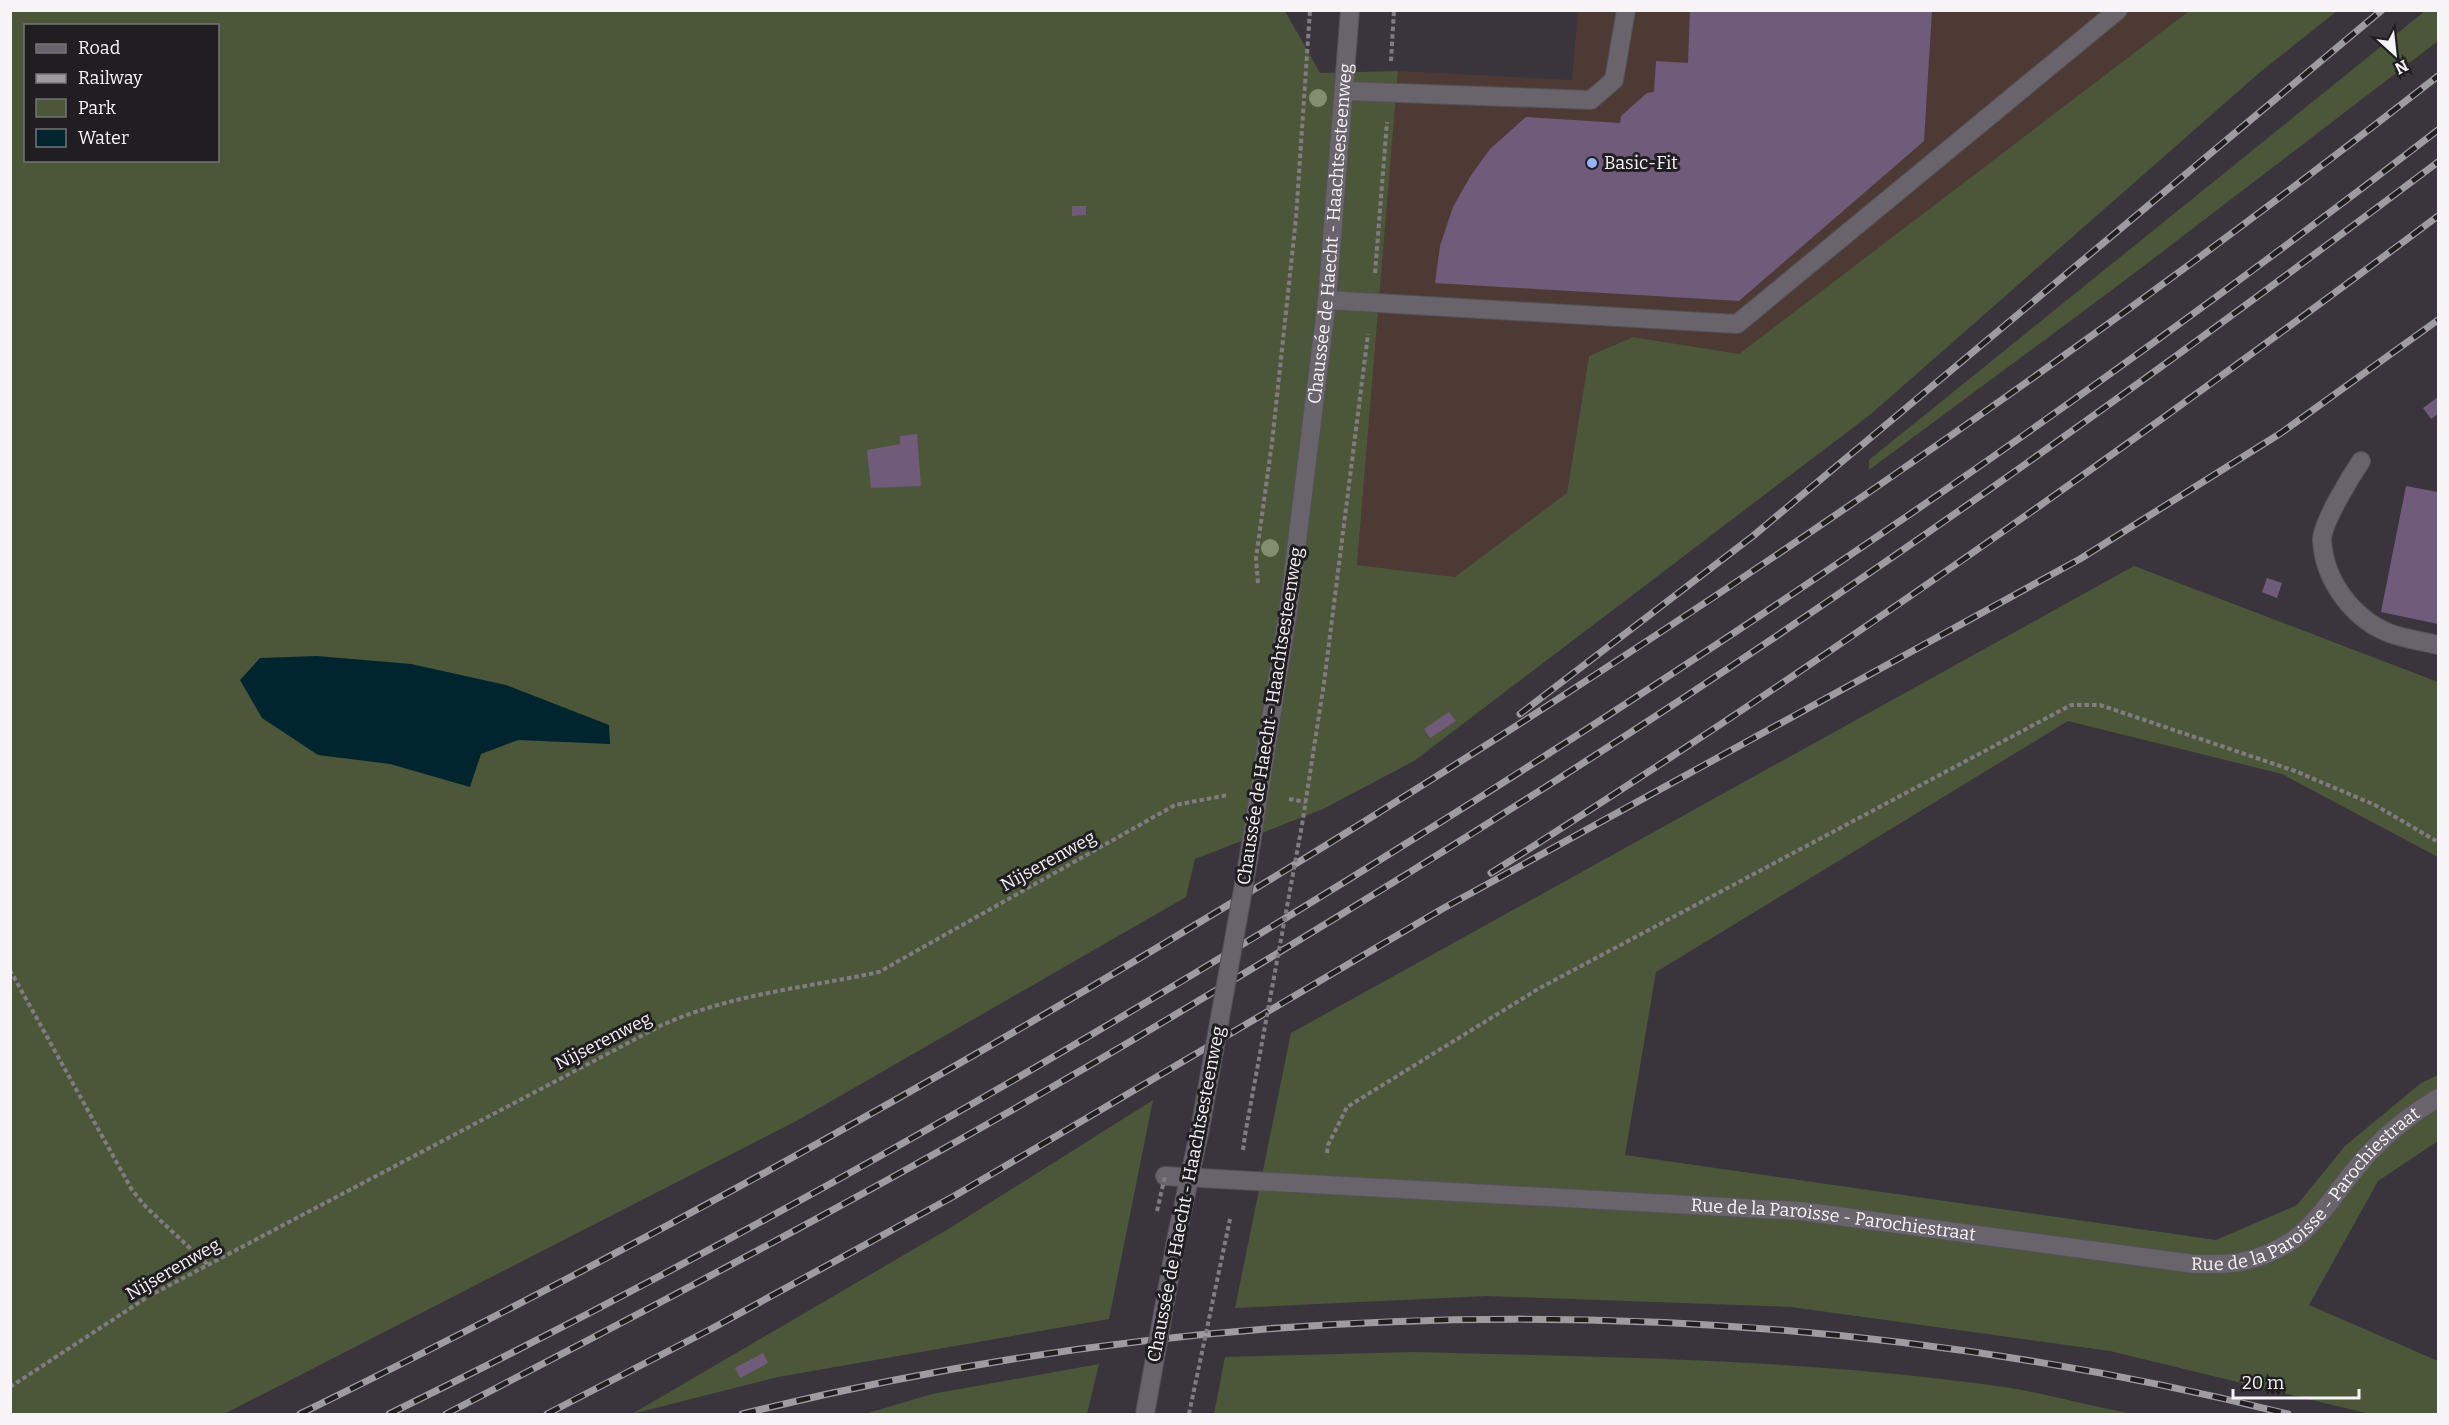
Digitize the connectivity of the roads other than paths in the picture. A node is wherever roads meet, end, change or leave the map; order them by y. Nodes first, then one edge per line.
1 (1350, 10) edge
2 (1626, 10) edge
3 (2118, 10) edge
4 (1345, 91) junction
5 (1327, 300) junction
6 (2361, 461) dead end
7 (2439, 645) edge
8 (2439, 1098) edge
9 (1165, 1176) dead end
10 (1190, 1178) junction
11 (1145, 1414) edge

1 - 4 main road, Chaussée de Haecht - Haachtsesteenweg
2 - 4 main road
3 - 5 main road
4 - 5 main road, Chaussée de Haecht - Haachtsesteenweg
5 - 10 main road, Chaussée de Haecht - Haachtsesteenweg, bridge
6 - 7 main road
8 - 10 main road, Rue de la Paroisse - Parochiestraat
9 - 10 main road, Rue de la Paroisse - Parochiestraat
10 - 11 main road, Chaussée de Haecht - Haachtsesteenweg, bridge

